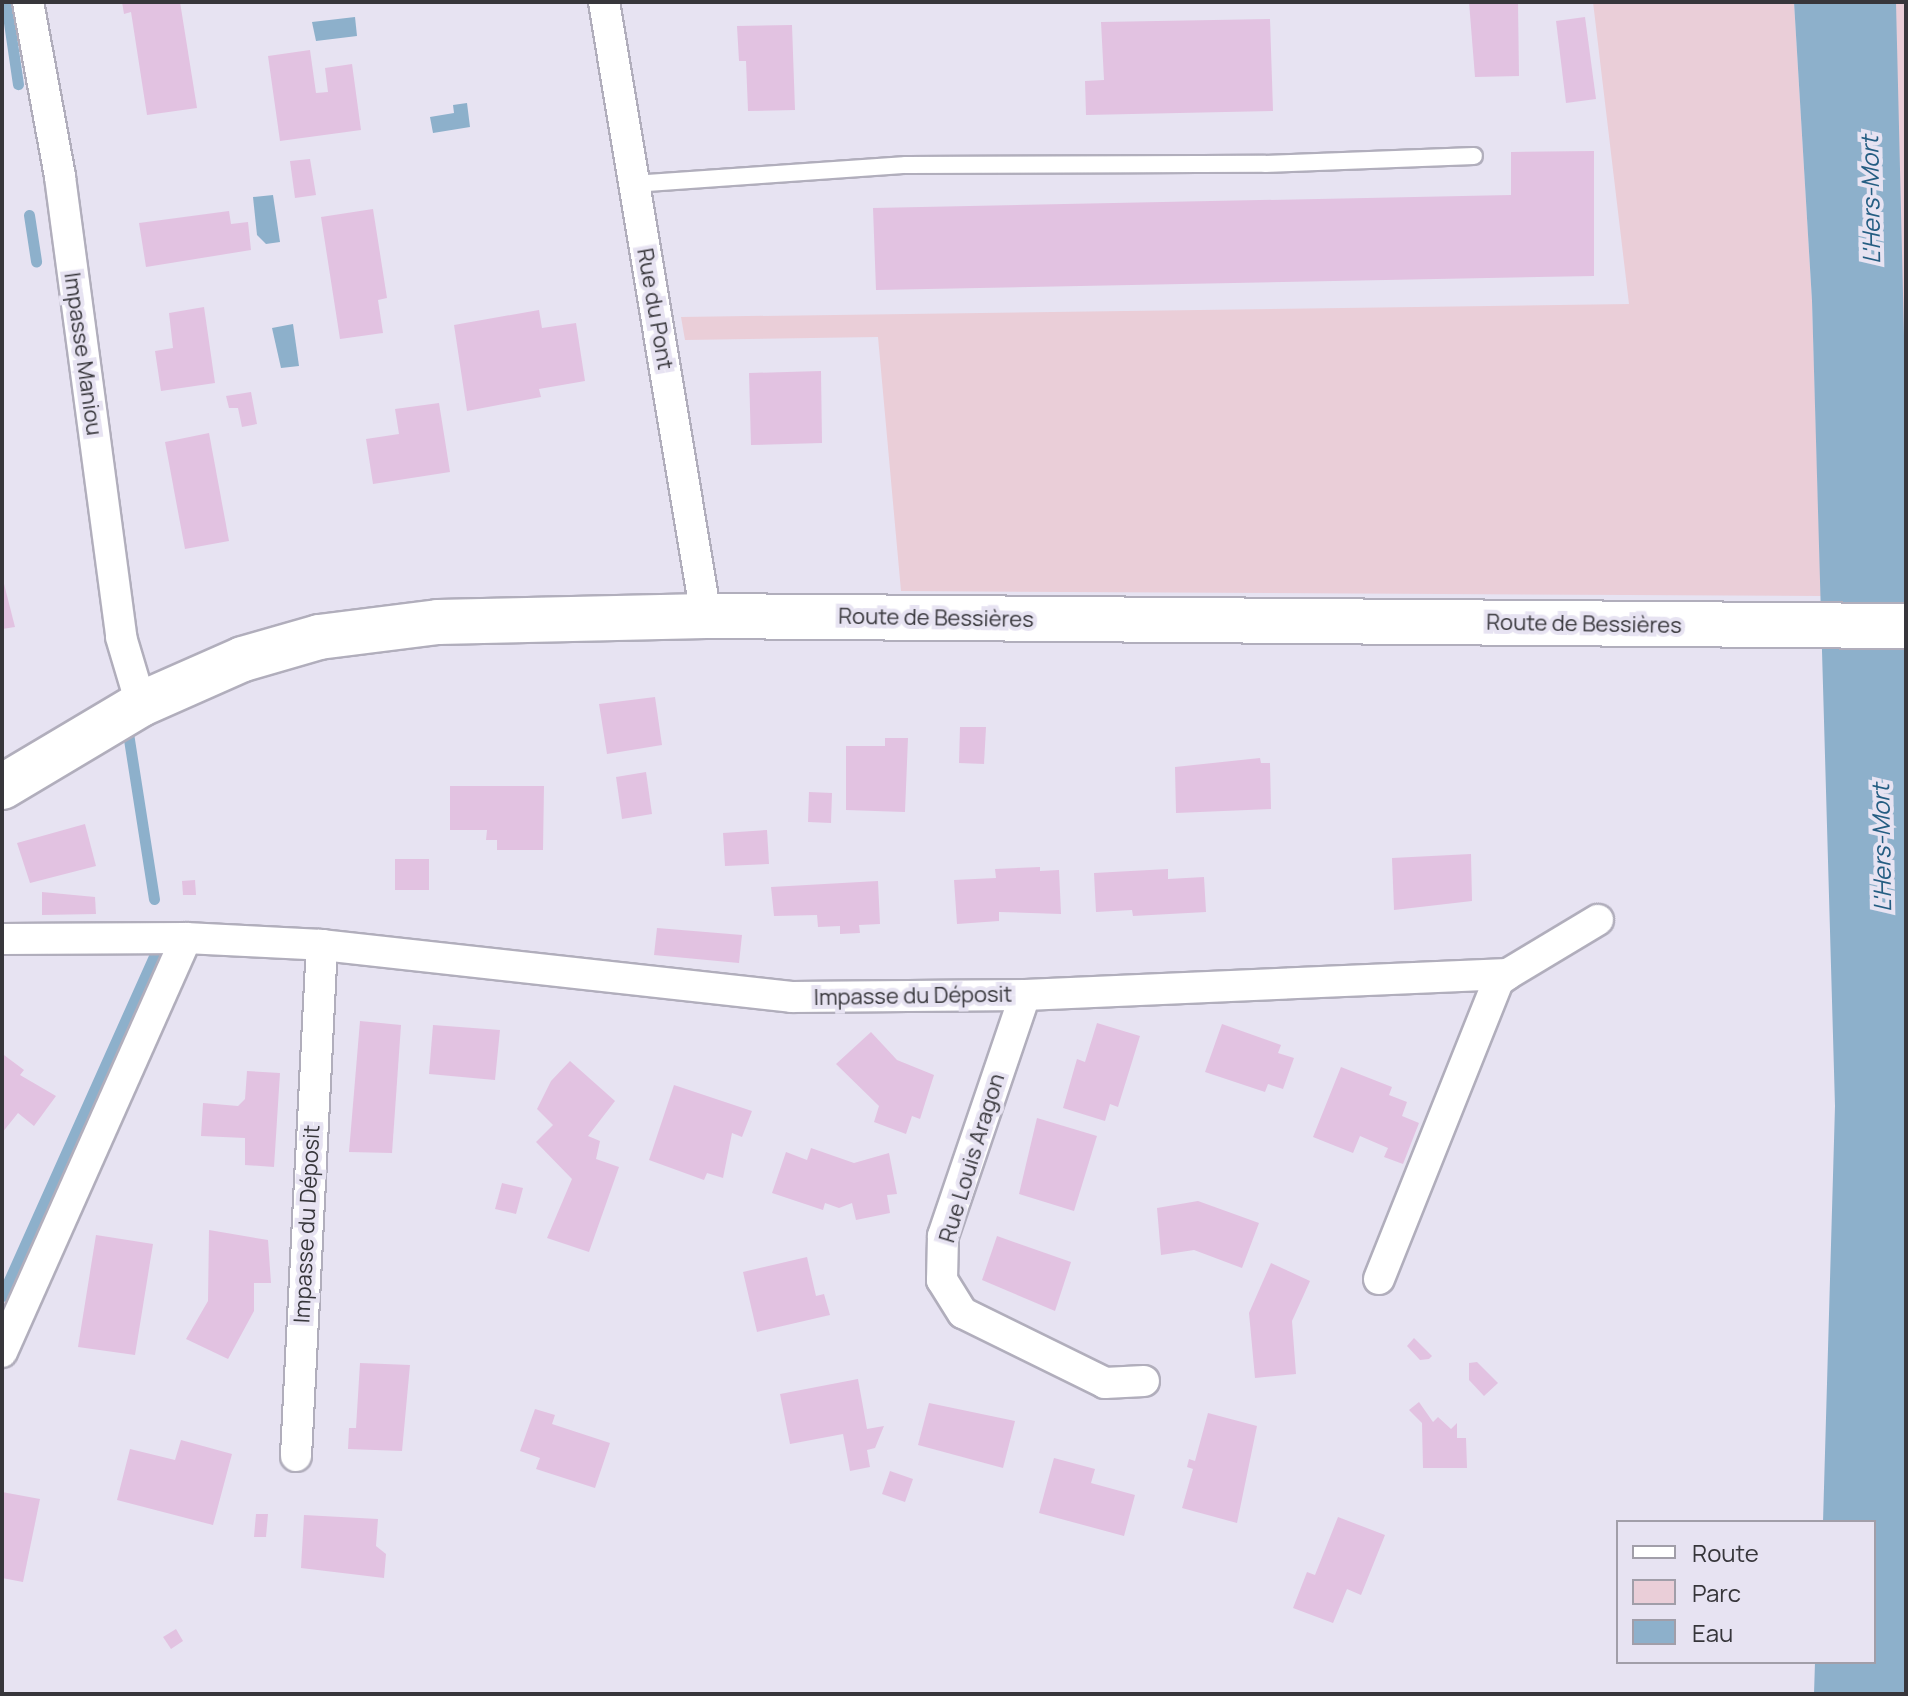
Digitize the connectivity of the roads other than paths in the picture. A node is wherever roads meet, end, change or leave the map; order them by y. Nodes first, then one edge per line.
1 (28, 2) edge
2 (604, 2) edge
3 (1474, 156) dead end
4 (633, 184) junction
5 (706, 616) junction
6 (1906, 626) edge
7 (141, 704) junction
8 (2, 787) edge
9 (1598, 920) dead end
10 (186, 938) junction
11 (2, 939) edge
12 (322, 945) junction
13 (1508, 974) junction
14 (1025, 995) junction
15 (1379, 1279) dead end
16 (2, 1352) edge
17 (1144, 1381) dead end
18 (296, 1456) dead end

1 - 7 street, Impasse Maniou
2 - 4 street, Rue du Pont
3 - 4 lane
4 - 5 street, Rue du Pont
5 - 6 main road, Route de Bessières
5 - 7 main road, Route de Bessières
7 - 8 main road, Route de Bessières
9 - 13 street, Impasse du Déposit
10 - 11 street, Impasse du Déposit
10 - 12 street, Impasse du Déposit
10 - 16 street
12 - 14 street, Impasse du Déposit
12 - 18 street, Impasse du Déposit
13 - 14 street, Impasse du Déposit
13 - 15 street, Impasse du Déposit
14 - 17 street, Rue Louis Aragon

